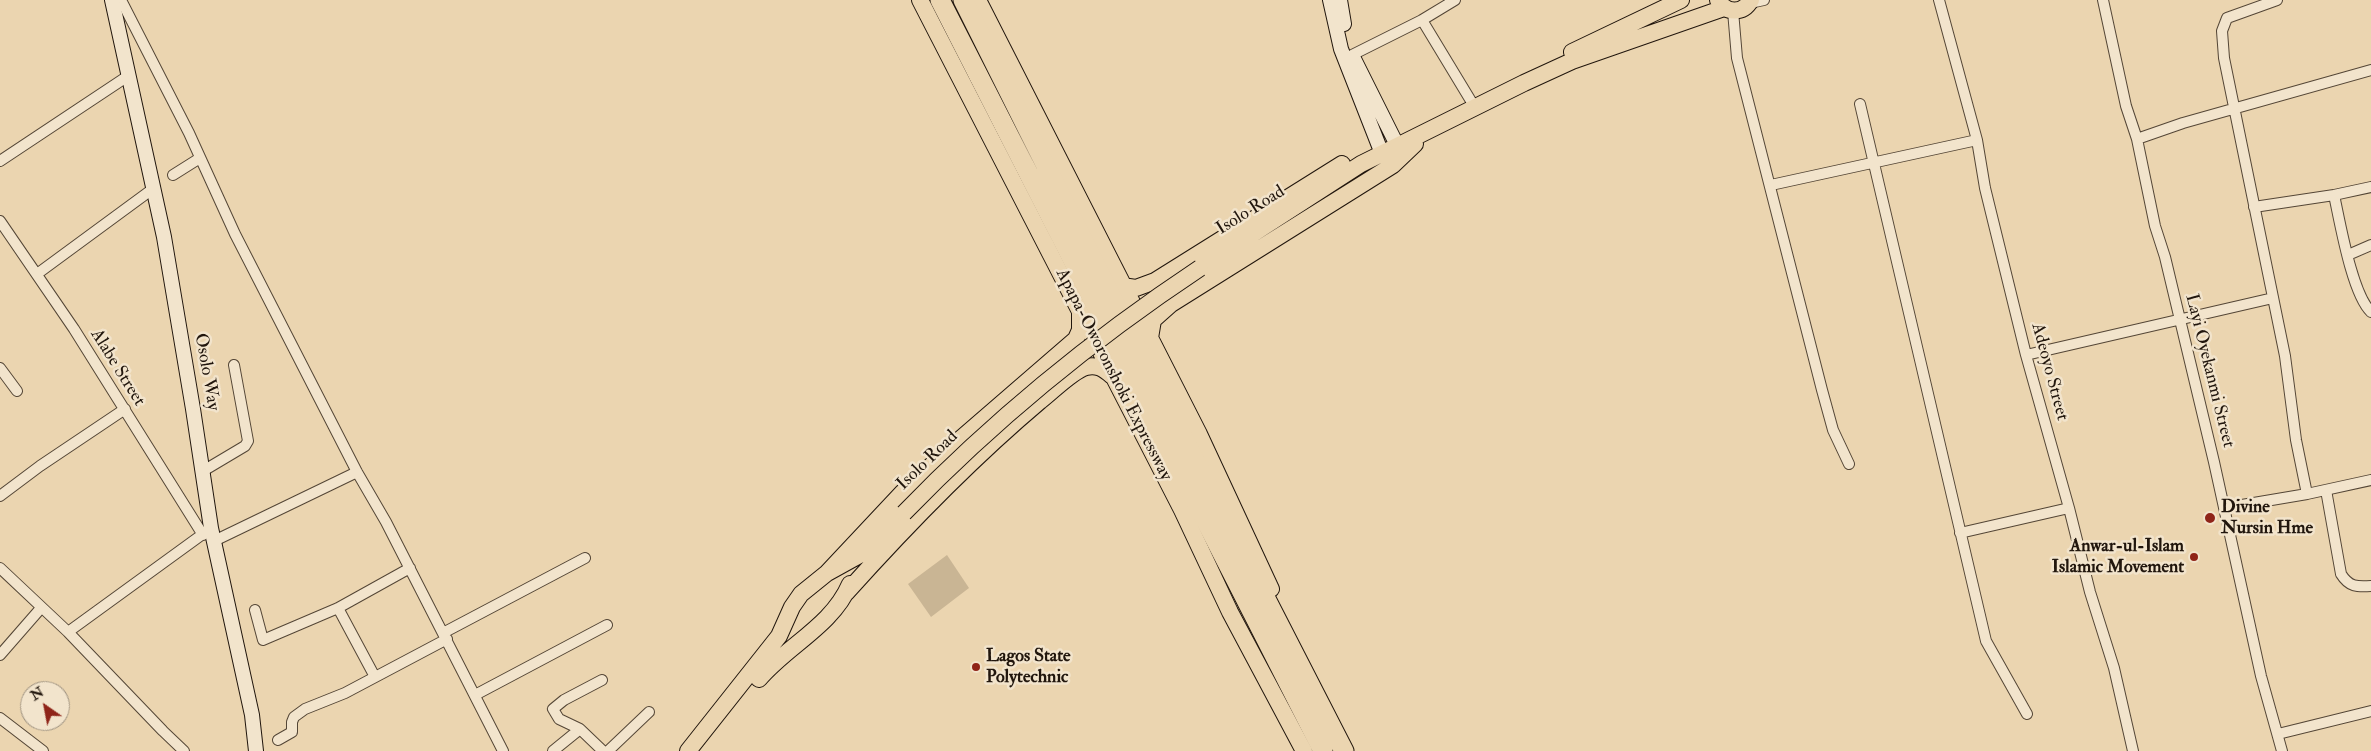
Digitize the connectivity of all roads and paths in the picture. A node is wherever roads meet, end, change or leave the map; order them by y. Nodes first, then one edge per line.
1 (112, 0) edge
2 (121, 0) edge
3 (920, 0) edge
4 (940, 0) edge
5 (963, 0) edge
6 (978, 0) edge
7 (1330, 0) edge
8 (1340, 0) edge
9 (1455, 0) edge
10 (1939, 0) edge
11 (2103, 0) edge
12 (2277, 0) edge
13 (1755, 1) edge
14 (1672, 2) edge
15 (1438, 5) edge
16 (1725, 6) edge
17 (1422, 20) junction
18 (1352, 55) junction
19 (2371, 70) edge
20 (128, 76) junction
21 (1471, 101) junction
22 (1860, 104) dead end
23 (2234, 110) junction
24 (1429, 131) junction
25 (2137, 139) junction
26 (1977, 140) junction
27 (1386, 142) junction
28 (200, 158) junction
29 (0, 161) edge
30 (1361, 164) junction
31 (1874, 164) junction
32 (173, 175) dead end
33 (1771, 185) junction
34 (2371, 186) edge
35 (154, 188) junction
36 (2334, 195) junction
37 (2254, 207) junction
38 (0, 221) edge
39 (2371, 245) edge
40 (2348, 255) junction
41 (37, 274) junction
42 (1122, 286) junction
43 (2273, 298) junction
44 (2371, 312) edge
45 (1080, 313) junction
46 (2179, 319) junction
47 (1150, 338) junction
48 (2026, 355) junction
49 (234, 365) dead end
50 (0, 368) edge
51 (1113, 377) junction
52 (17, 391) dead end
53 (125, 409) junction
54 (1849, 464) dead end
55 (203, 471) junction
56 (357, 472) junction
57 (2371, 480) edge
58 (2326, 490) junction
59 (2307, 494) junction
60 (0, 496) edge
61 (2070, 508) junction
62 (2224, 508) junction
63 (1960, 533) junction
64 (209, 535) junction
65 (865, 552) junction
66 (585, 558) dead end
67 (0, 568) edge
68 (410, 568) junction
69 (822, 576) junction
70 (2371, 586) edge
71 (843, 597) junction
72 (41, 608) junction
73 (338, 608) junction
74 (255, 610) dead end
75 (788, 616) junction
76 (607, 625) dead end
77 (68, 632) junction
78 (812, 632) junction
79 (445, 636) junction
80 (0, 655) edge
81 (755, 675) junction
82 (375, 677) junction
83 (602, 680) dead end
84 (475, 695) junction
85 (2371, 711) edge
86 (649, 712) dead end
87 (2027, 714) dead end
88 (0, 718) edge
89 (580, 729) junction
90 (2278, 734) junction
91 (278, 740) dead end
92 (43, 751) edge
93 (184, 751) edge
94 (256, 751) edge
95 (503, 751) edge
96 (553, 751) edge
97 (603, 751) edge
98 (608, 751) edge
99 (688, 751) edge
100 (701, 751) edge
101 (1304, 751) edge
102 (1323, 751) edge
103 (1344, 751) edge
104 (1354, 751) edge
105 (2133, 751) edge
106 (2282, 751) edge

1 - 20 main road, Osolo Way
2 - 28 street
3 - 45 main road, Apapa-Oworonshoki Expressway
4 - 102 highway, Apapa-Oworonshoki Expressway
5 - 103 highway, Apapa-Oworonshoki Expressway
6 - 42 main road
7 - 27 main road
8 - 18 main road
9 - 15 street
10 - 26 street, Adeoyo Street
11 - 25 street, Layi Oyekanmi Street
12 - 23 street
13 - 16 main road, Isolo Road
14 - 21 main road
15 - 17 street
16 - 24 main road, Isolo Road
16 - 33 street
17 - 18 street
17 - 21 street
18 - 27 main road
19 - 23 street
20 - 29 street
20 - 35 main road, Osolo Way
21 - 27 main road
22 - 31 street
23 - 25 street
23 - 37 street
24 - 30 main road, Isolo Road
24 - 47 main road
25 - 46 street, Layi Oyekanmi Street
26 - 31 street
26 - 48 street, Adeoyo Street
27 - 30 main road
27 - 42 main road
28 - 32 street
28 - 56 street
30 - 65 main road, Isolo Road, bridge
31 - 33 street
31 - 63 street
33 - 54 street
34 - 36 street
35 - 41 street
35 - 55 main road, Osolo Way
36 - 37 street
36 - 40 street
37 - 43 street
38 - 41 street, Alabe Street
39 - 40 street
40 - 44 street
41 - 53 street, Alabe Street
42 - 47 main road
43 - 46 street
43 - 59 street
45 - 51 main road, Apapa-Oworonshoki Expressway
45 - 69 main road
46 - 48 street
46 - 62 street, Layi Oyekanmi Street
47 - 104 main road
48 - 61 street, Adeoyo Street
49 - 55 street
50 - 52 street
51 - 71 main road
51 - 101 main road, Apapa-Oworonshoki Expressway
53 - 60 street
53 - 64 street, Alabe Street
55 - 64 main road, Osolo Way
56 - 64 street
56 - 68 street
57 - 58 street
58 - 59 street
58 - 70 street
59 - 62 street
61 - 63 street
61 - 105 street, Adeoyo Street
62 - 90 street, Layi Oyekanmi Street
63 - 87 street
64 - 77 street
64 - 94 main road, Osolo Way
65 - 69 main road
65 - 71 main road
66 - 79 street
67 - 72 street
68 - 73 street
68 - 79 street
69 - 71 main road
69 - 75 main road
71 - 78 main road
72 - 77 street
72 - 80 street
73 - 74 street
73 - 82 street
75 - 78 main road
75 - 81 main road
76 - 84 street
77 - 93 street
78 - 81 main road
79 - 82 street
79 - 84 street
81 - 99 main road
81 - 100 main road
82 - 91 street
83 - 89 street
84 - 95 street
85 - 90 street
86 - 98 street
88 - 92 street
89 - 96 street
89 - 97 street
90 - 106 street, Layi Oyekanmi Street

